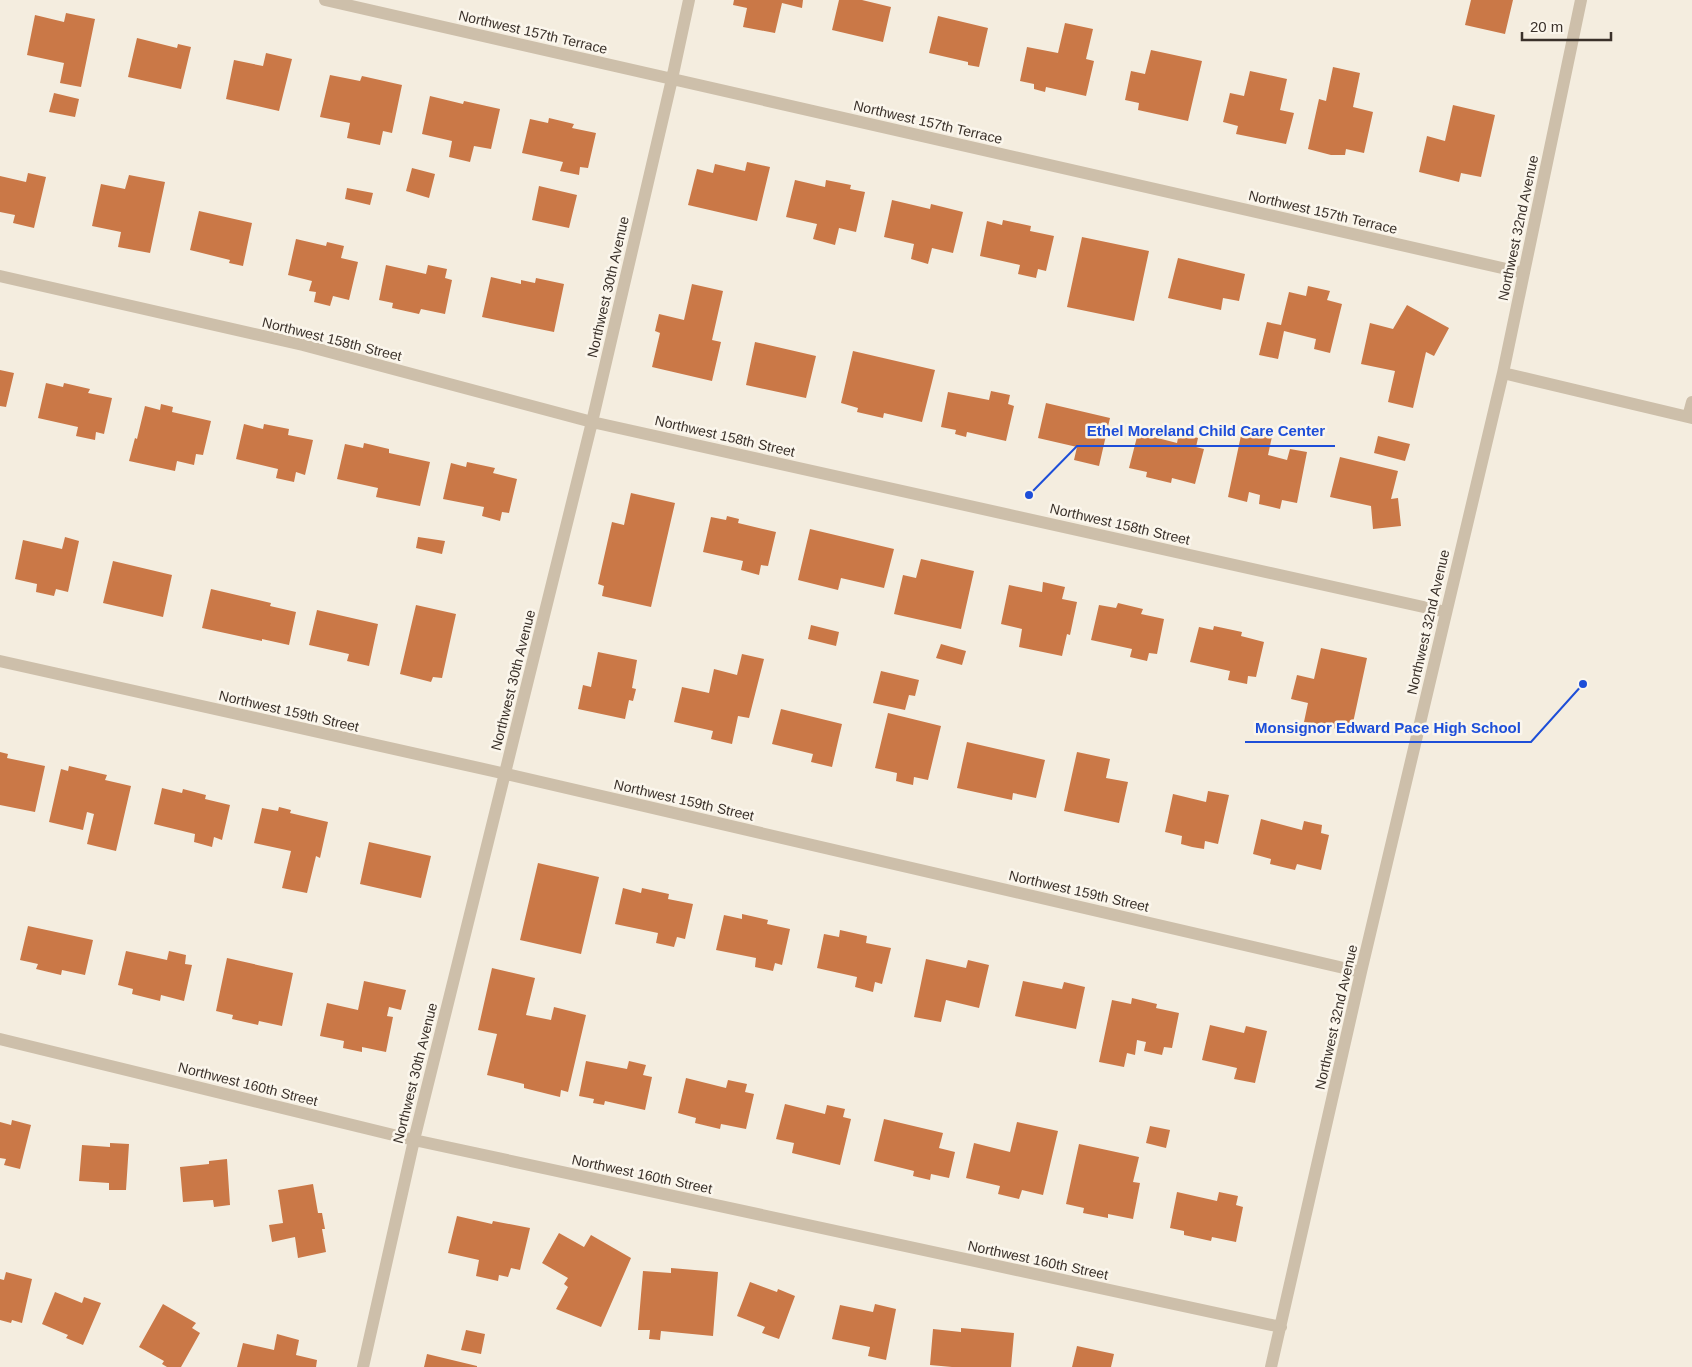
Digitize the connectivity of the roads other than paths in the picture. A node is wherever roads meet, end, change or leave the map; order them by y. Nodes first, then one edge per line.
1 (325, 0) edge
2 (689, 0) edge
3 (1581, 0) edge
4 (672, 79) junction
5 (1524, 273) junction
6 (0, 276) edge
7 (1503, 373) junction
8 (1692, 402) edge
9 (1690, 418) edge
10 (592, 422) junction
11 (1446, 612) junction
12 (0, 661) edge
13 (506, 774) junction
14 (1361, 972) junction
15 (0, 1039) edge
16 (414, 1140) junction
17 (1281, 1327) junction
18 (364, 1367) edge
19 (1272, 1367) edge

1 - 4 street, Northwest 157th Terrace
2 - 4 street, Northwest 30th Avenue
3 - 5 street, Northwest 32nd Avenue
4 - 5 street, Northwest 157th Terrace
4 - 10 street, Northwest 30th Avenue
5 - 7 street, Northwest 32nd Avenue
6 - 10 street, Northwest 158th Street
7 - 9 street
7 - 11 street, Northwest 32nd Avenue
8 - 9 street
10 - 11 street, Northwest 158th Street
10 - 13 street, Northwest 30th Avenue
11 - 14 street, Northwest 32nd Avenue
12 - 13 street, Northwest 159th Street
13 - 14 street, Northwest 159th Street
13 - 16 street, Northwest 30th Avenue
14 - 17 street, Northwest 32nd Avenue
15 - 16 street, Northwest 160th Street
16 - 17 street, Northwest 160th Street
16 - 18 street, Northwest 30th Avenue
17 - 19 street, Northwest 32nd Avenue

